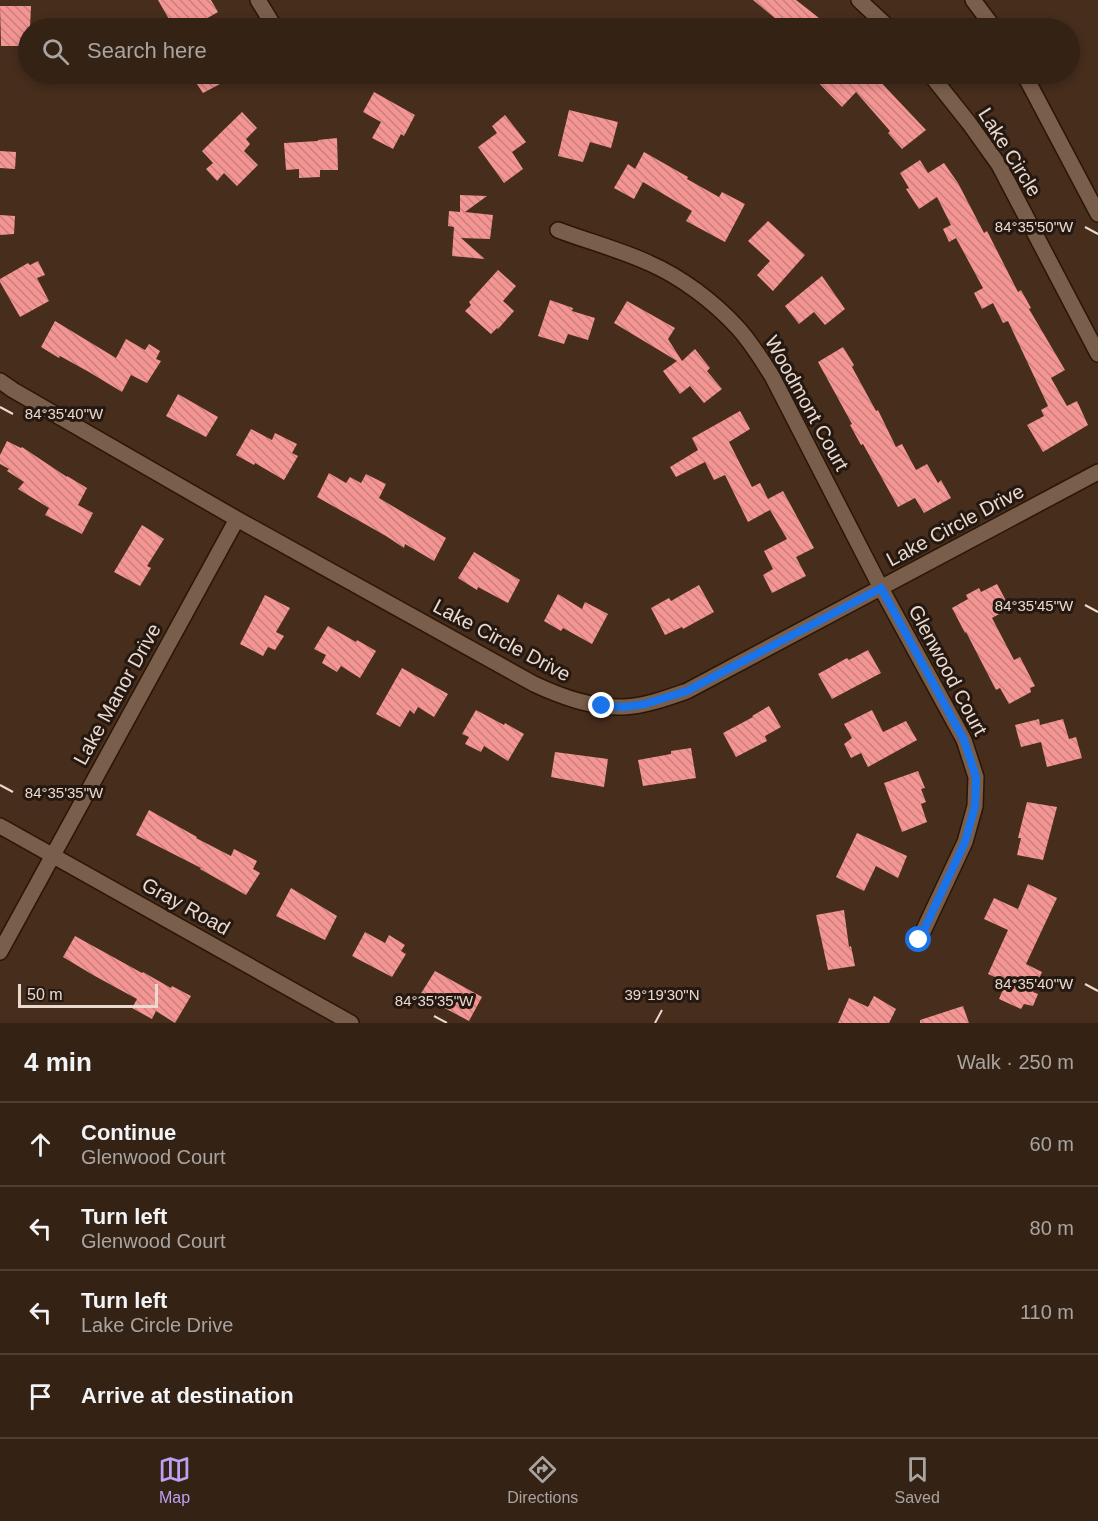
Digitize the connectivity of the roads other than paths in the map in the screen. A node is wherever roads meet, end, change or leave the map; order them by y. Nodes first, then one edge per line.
1 (258, 0) edge
2 (859, 0) edge
3 (972, 0) edge
4 (269, 18) edge
5 (878, 18) edge
6 (986, 18) edge
7 (938, 84) edge
8 (1029, 84) edge
9 (1098, 214) edge
10 (558, 231) dead end
11 (1098, 354) edge
12 (0, 381) edge
13 (1098, 472) edge
14 (237, 519) junction
15 (881, 588) junction
16 (0, 826) edge
17 (53, 856) junction
18 (919, 940) dead end
19 (0, 952) edge
20 (351, 1023) edge

1 - 4 street
2 - 5 street
3 - 6 street
7 - 11 street, Lake Circle
8 - 9 street
10 - 15 street, Woodmont Court
12 - 14 street, Lake Circle Drive
13 - 15 street, Lake Circle Drive
14 - 15 street, Lake Circle Drive
14 - 17 street, Lake Manor Drive
15 - 18 street, Glenwood Court
16 - 17 street, Gray Road
17 - 19 street, Lake Manor Drive
17 - 20 street, Gray Road

